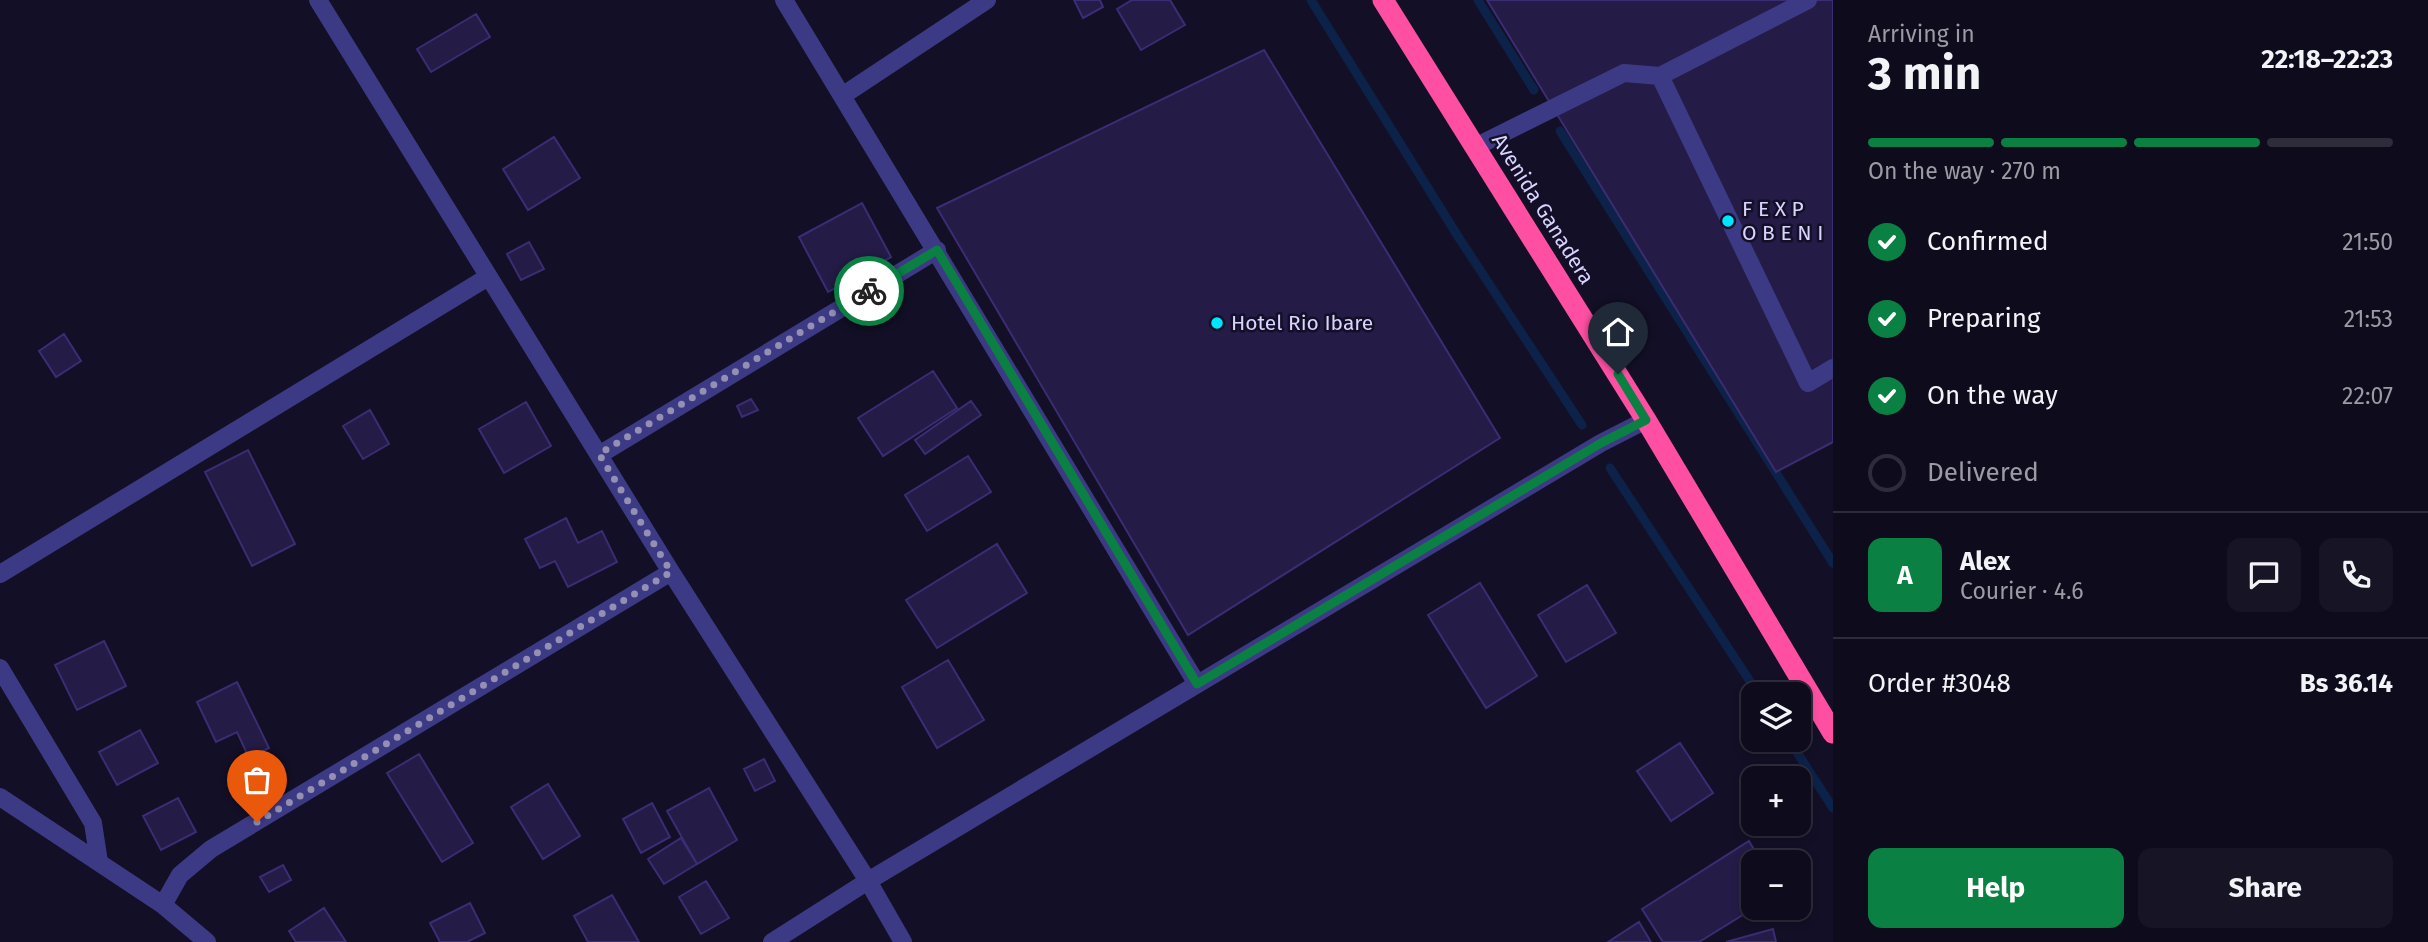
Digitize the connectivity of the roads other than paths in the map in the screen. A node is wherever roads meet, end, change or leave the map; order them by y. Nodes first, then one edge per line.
1 (317, 0) edge
2 (783, 0) edge
3 (987, 0) edge
4 (1383, 0) edge
5 (1808, 0) edge
6 (1660, 76) junction
7 (842, 96) junction
8 (1475, 147) junction
9 (937, 250) junction
10 (488, 277) junction
11 (1833, 368) edge
12 (1646, 420) junction
13 (599, 454) junction
14 (671, 572) junction
15 (0, 574) edge
16 (0, 667) edge
17 (1197, 684) junction
18 (1833, 733) edge
19 (0, 797) edge
20 (99, 862) junction
21 (868, 881) junction
22 (163, 905) junction
23 (207, 942) edge
24 (772, 942) edge
25 (903, 942) edge

1 - 10 street
2 - 7 street
3 - 7 street
4 - 8 highway, Avenida Ganadera
5 - 6 street
6 - 8 street
6 - 11 street
7 - 9 street
8 - 12 highway, Avenida Ganadera
9 - 13 street
9 - 17 street
10 - 13 street
10 - 15 street
12 - 17 street
12 - 18 highway, Avenida Ganadera
13 - 14 street
14 - 21 street
14 - 22 street
16 - 20 street
17 - 21 street
19 - 20 street
20 - 22 street
21 - 24 street
21 - 25 street
22 - 23 street

